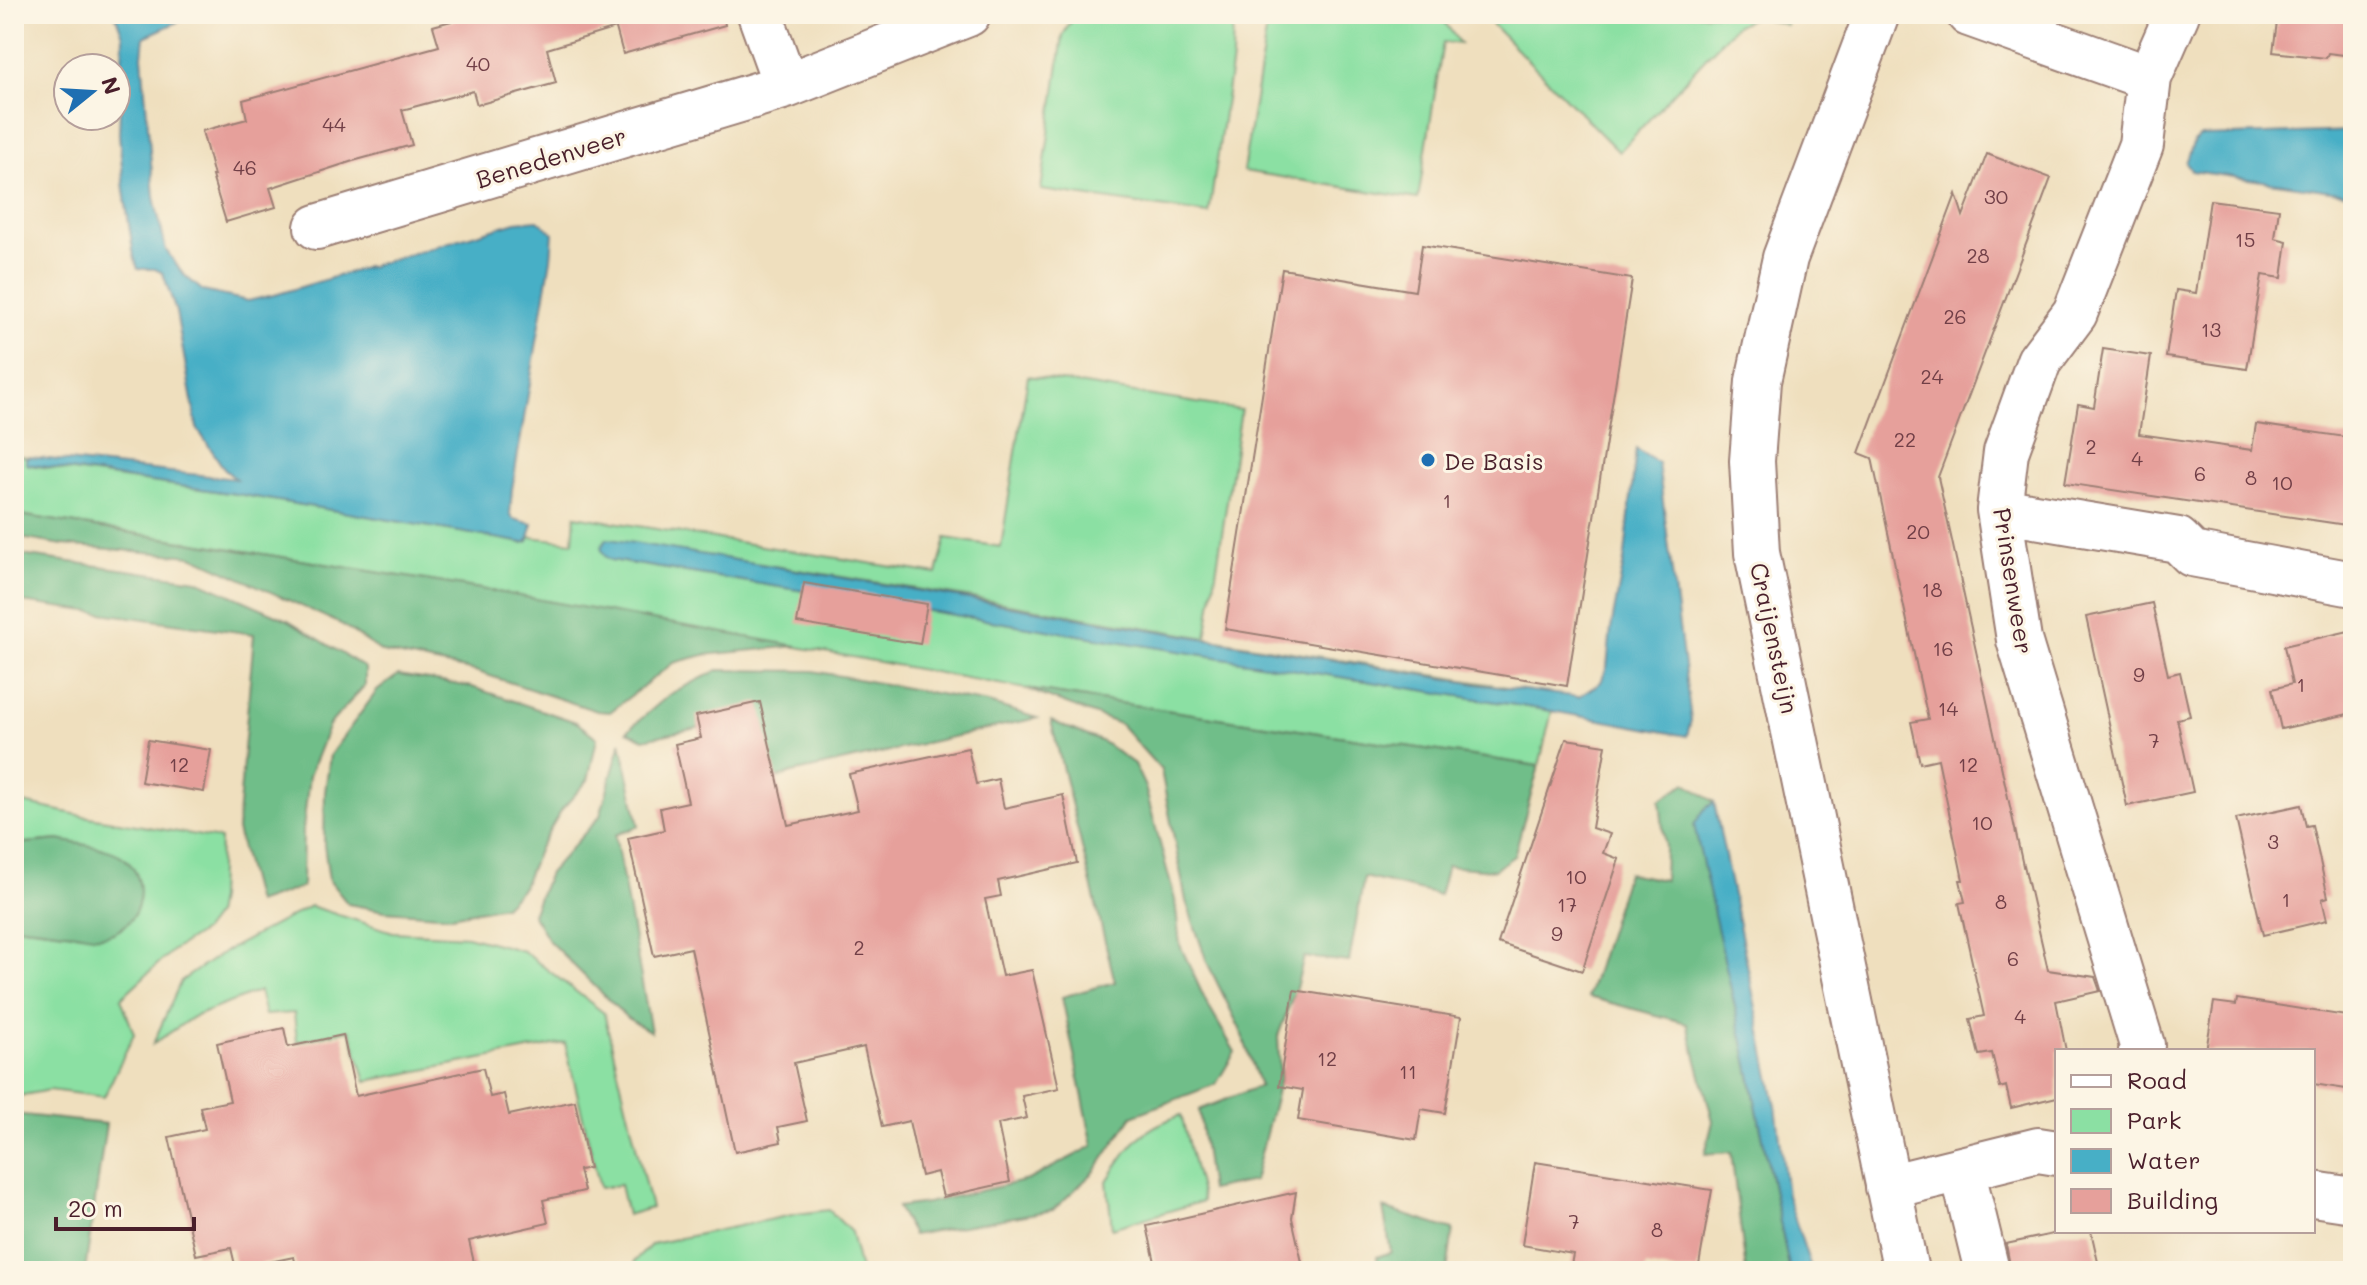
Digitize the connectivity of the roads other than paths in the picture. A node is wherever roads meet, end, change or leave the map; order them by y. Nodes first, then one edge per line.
1 (760, 14) edge
2 (968, 14) edge
3 (1877, 14) edge
4 (1969, 14) edge
5 (2177, 14) edge
6 (2149, 78) junction
7 (786, 86) junction
8 (317, 227) dead end
9 (1999, 510) junction
10 (2353, 584) edge
11 (2141, 1049) edge
12 (2055, 1153) edge
13 (1962, 1169) junction
14 (1888, 1187) junction
15 (2315, 1194) edge
16 (2353, 1200) edge
17 (1906, 1271) edge
18 (1987, 1271) edge

1 - 7 street
2 - 7 street, Benedenveer
3 - 14 street, Craijensteijn
4 - 6 street
5 - 6 street, Prinsenweer
6 - 9 street, Prinsenweer
7 - 8 street, Benedenveer
9 - 10 street
9 - 11 street, Prinsenweer
12 - 13 street
13 - 14 street
13 - 18 street
14 - 17 street, Craijensteijn
15 - 16 street

